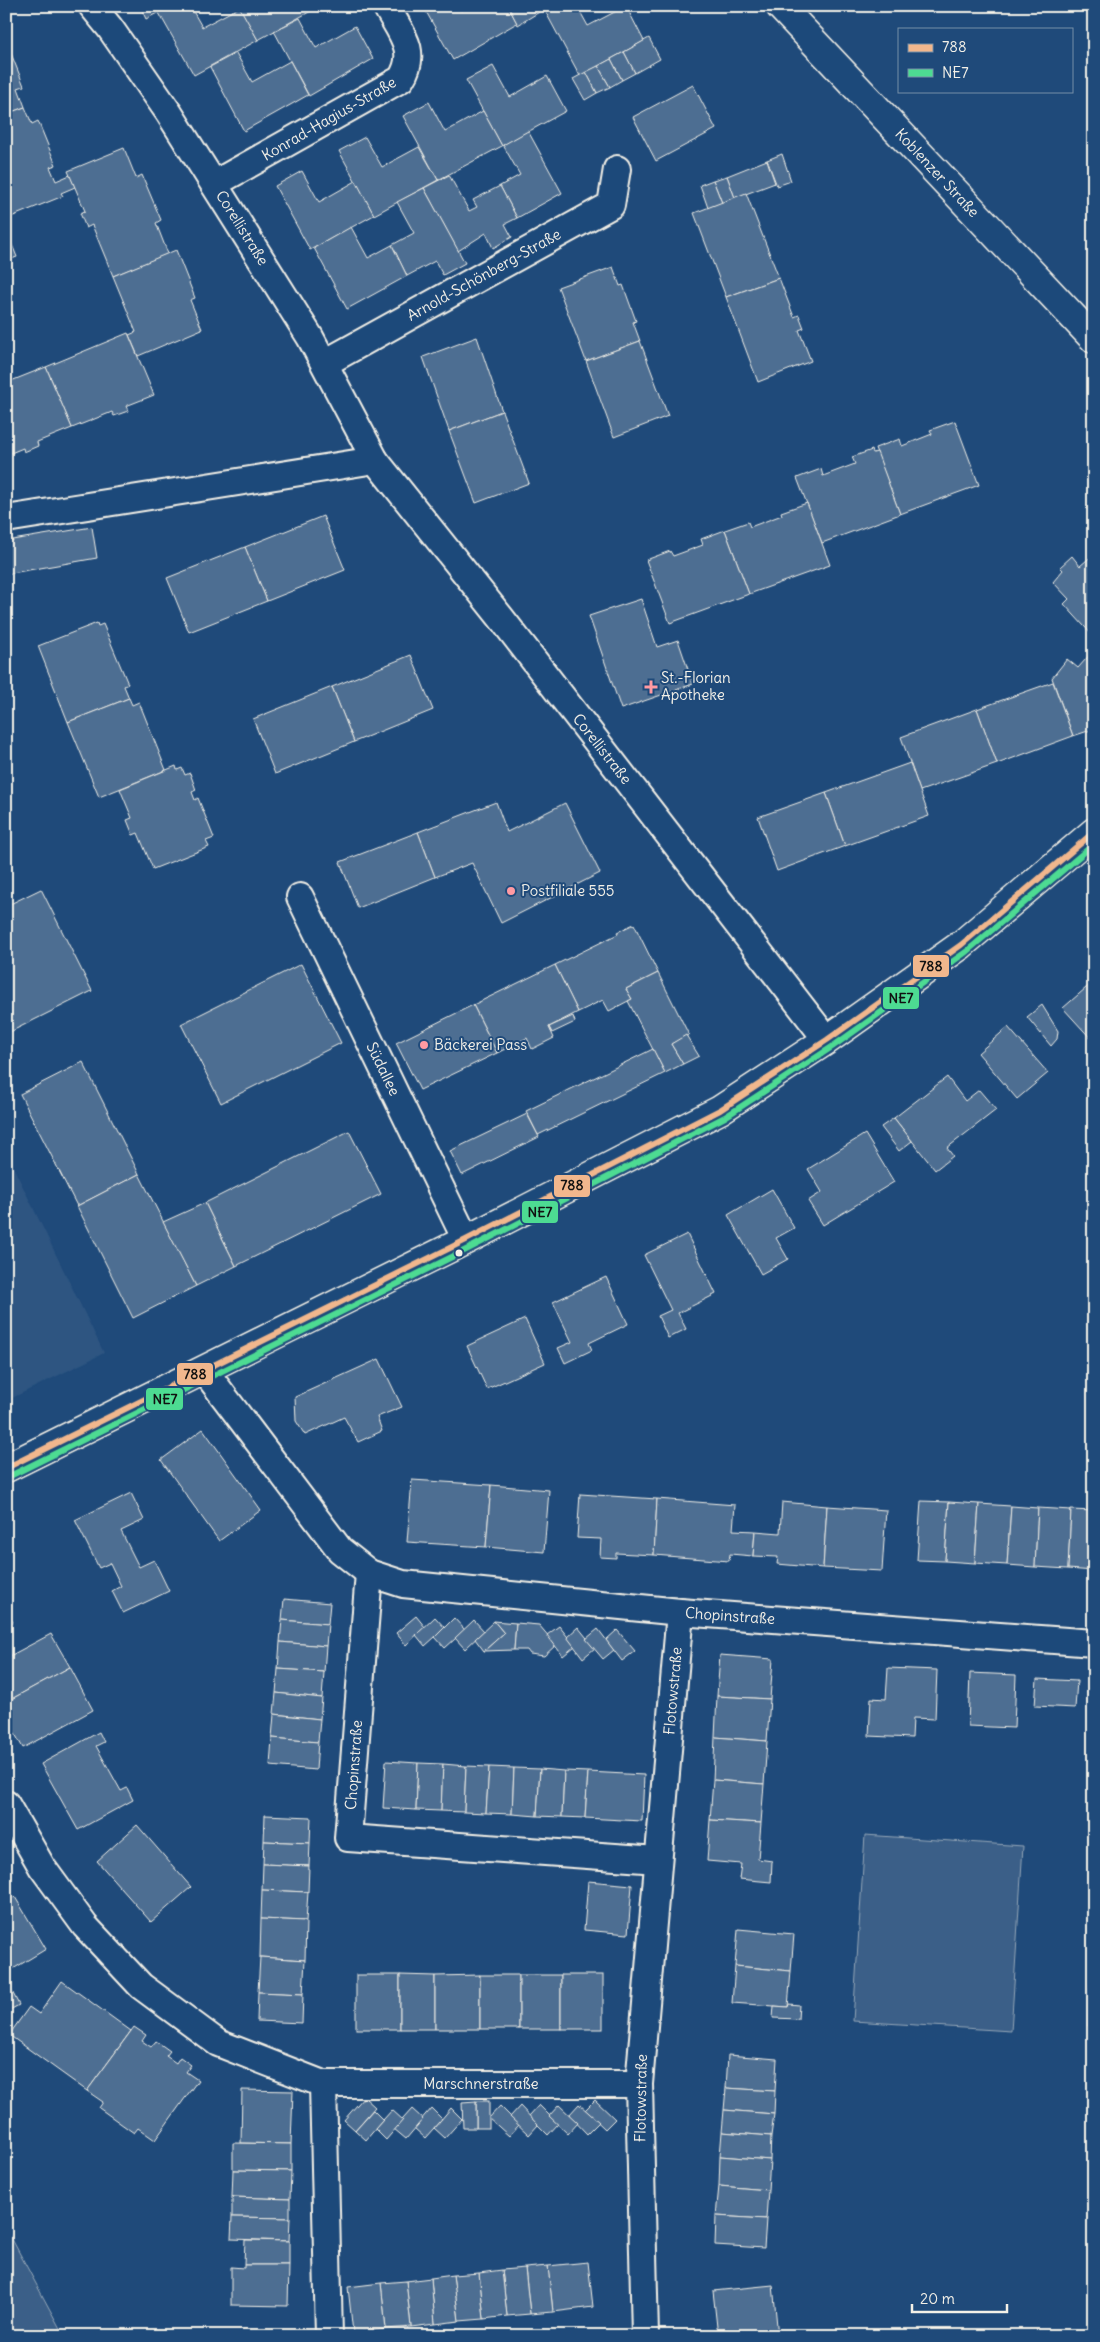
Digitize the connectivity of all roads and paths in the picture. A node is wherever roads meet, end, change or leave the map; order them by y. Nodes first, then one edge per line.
1 (92, 6) edge
2 (386, 6) edge
3 (780, 6) edge
4 (617, 169) dead end
5 (214, 184) junction
6 (1094, 339) edge
7 (325, 363) junction
8 (375, 460) junction
9 (6, 519) edge
10 (1092, 837) edge
11 (300, 897) dead end
12 (827, 1040) junction
13 (466, 1240) junction
14 (204, 1370) junction
15 (6, 1468) edge
16 (369, 1572) junction
17 (680, 1612) junction
18 (1094, 1643) edge
19 (6, 1804) edge
20 (658, 1860) junction
21 (323, 2084) junction
22 (639, 2084) junction
23 (329, 2336) edge
24 (645, 2336) edge

1 - 5 street, Corellistraße
2 - 5 street, Konrad-Hagius-Straße
3 - 6 street, Koblenzer Straße
4 - 7 street, Arnold-Schönberg-Straße
5 - 7 street, Corellistraße
7 - 8 street, Corellistraße
8 - 9 street
8 - 12 street, Corellistraße
10 - 12 street
11 - 13 street, Südallee
12 - 13 street
13 - 14 street
14 - 15 street
14 - 16 street, Chopinstraße
16 - 17 street, Chopinstraße
16 - 20 street, Chopinstraße
17 - 18 street, Chopinstraße
17 - 20 street, Flotowstraße
19 - 21 street, Marschnerstraße
20 - 22 street, Flotowstraße
21 - 22 street, Marschnerstraße
21 - 23 street
22 - 24 street, Flotowstraße

